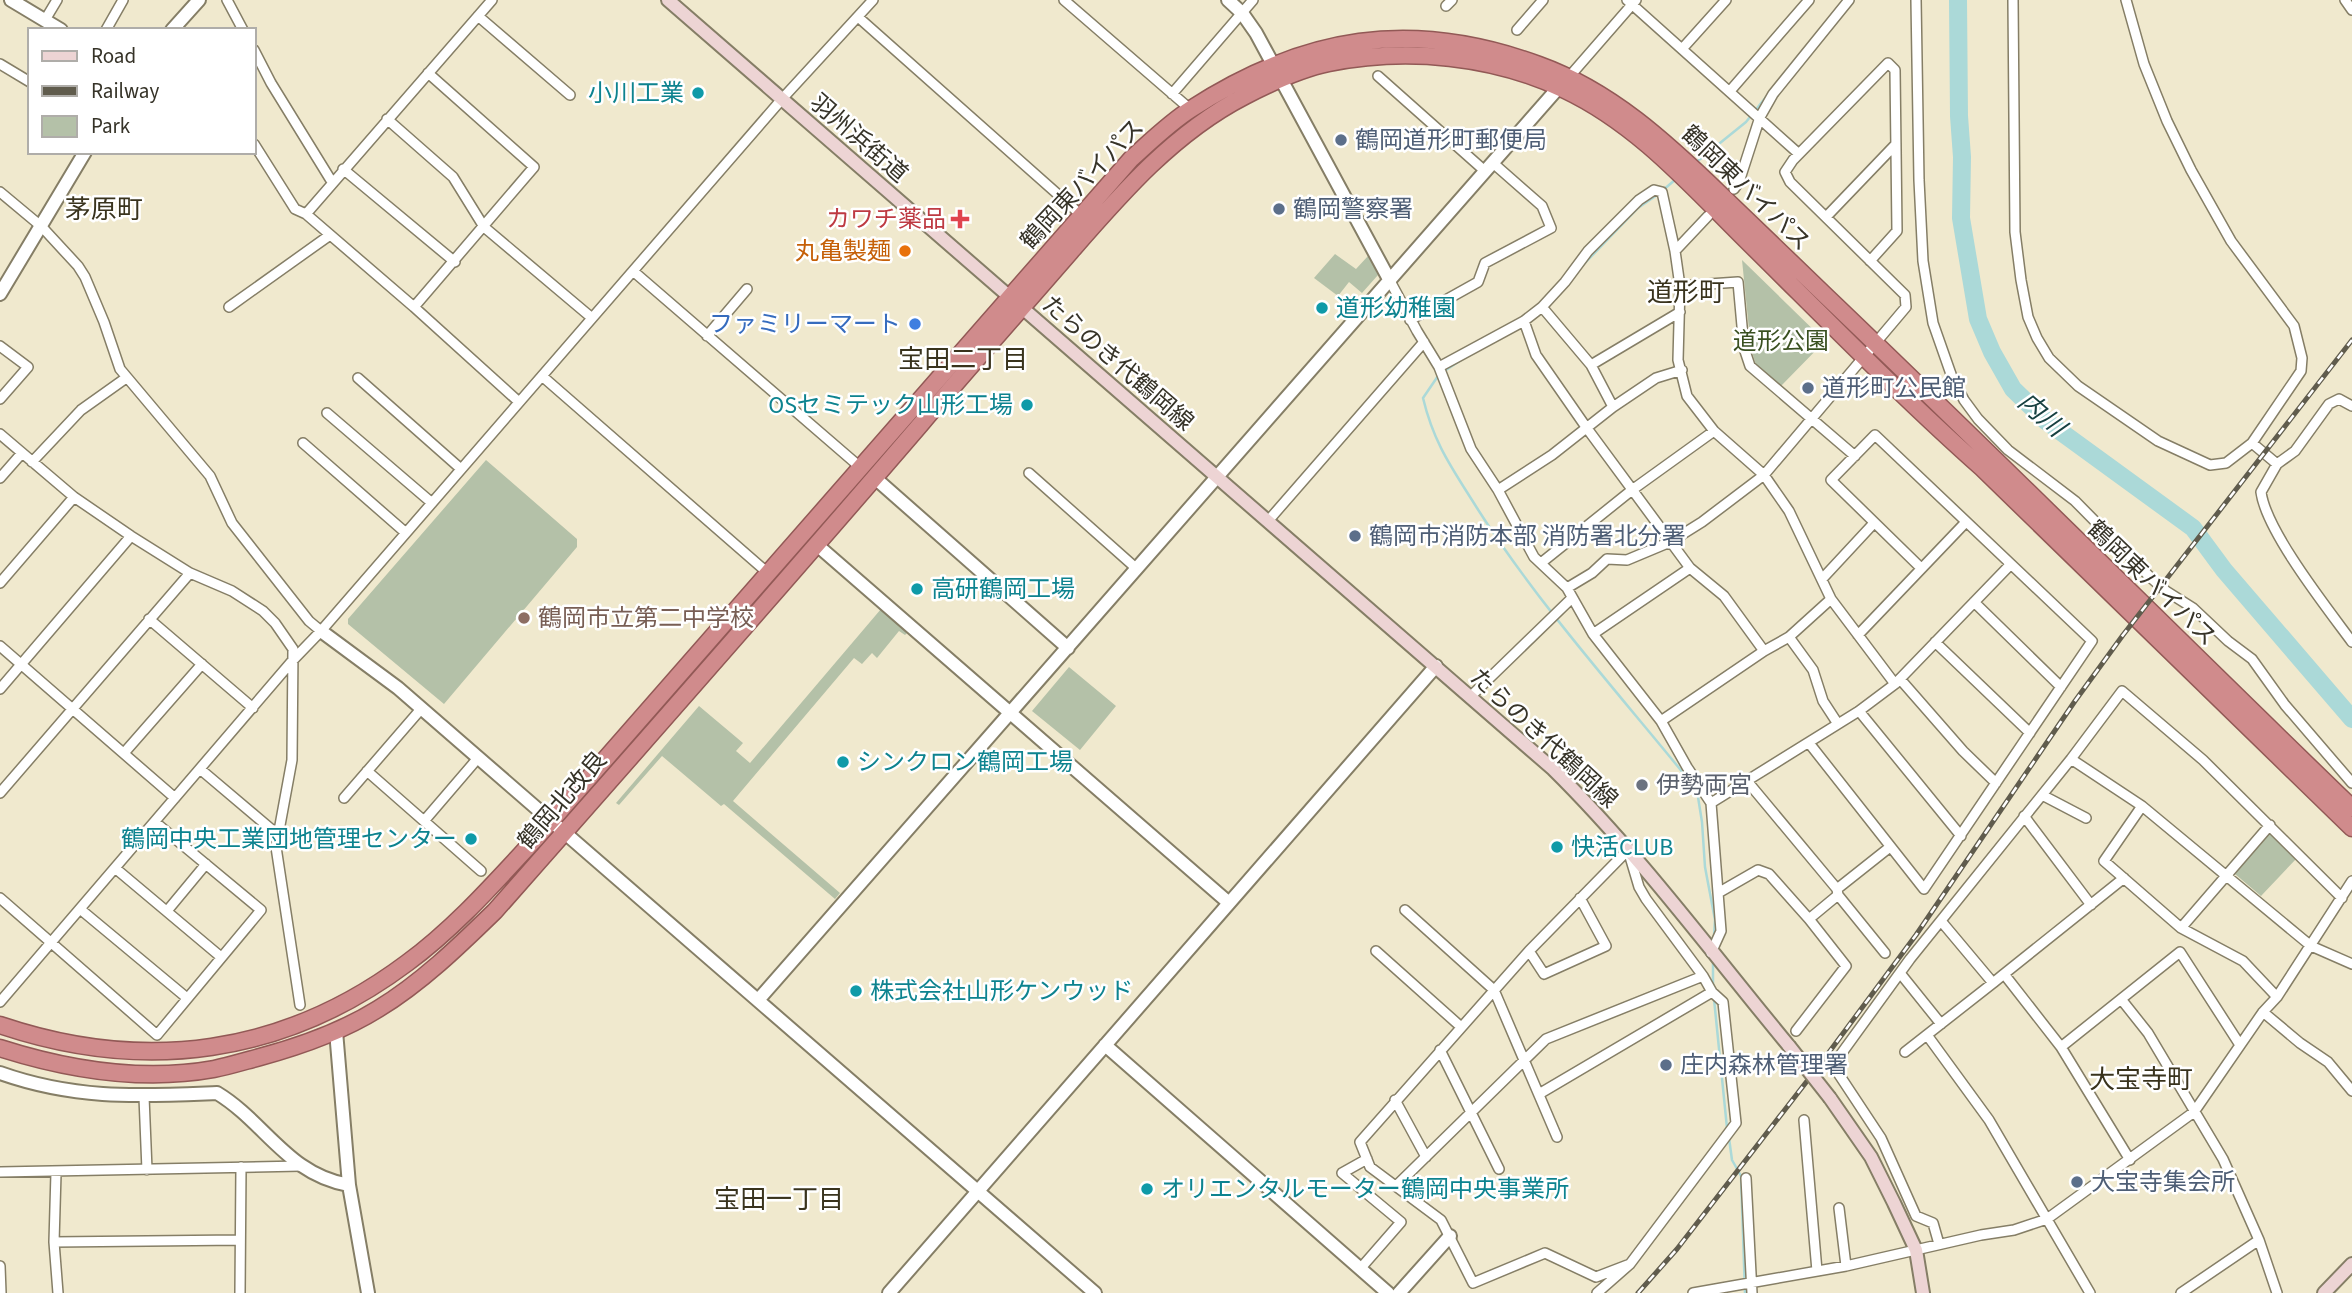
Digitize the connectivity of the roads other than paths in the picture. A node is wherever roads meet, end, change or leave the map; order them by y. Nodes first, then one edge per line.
1 (12, 0) edge
2 (57, 0) edge
3 (123, 0) edge
4 (199, 0) edge
5 (227, 0) edge
6 (492, 0) edge
7 (668, 0) edge
8 (873, 0) edge
9 (1064, 0) edge
10 (1228, 0) edge
11 (1254, 0) edge
12 (1543, 0) edge
13 (1726, 0) edge
14 (1810, 0) edge
15 (1849, 0) edge
16 (1916, 0) edge
17 (2013, 0) edge
18 (2126, 0) edge
19 (2345, 0) edge
20 (1632, 2) edge
21 (2352, 10) edge
22 (1242, 13) junction
23 (478, 16) junction
24 (858, 17) junction
25 (45, 20) junction
26 (58, 28) edge
27 (107, 28) edge
28 (174, 28) edge
29 (242, 28) edge
30 (1517, 30) dead end
31 (1682, 49) junction
32 (256, 54) edge
33 (0, 64) edge
34 (1272, 64) junction
35 (428, 73) junction
36 (1378, 76) dead end
37 (28, 81) edge
38 (1280, 81) junction
39 (1564, 82) junction
40 (1730, 91) junction
41 (1172, 94) junction
42 (570, 95) dead end
43 (782, 99) junction
44 (1190, 109) junction
45 (1760, 117) junction
46 (387, 119) junction
47 (1896, 144) junction
48 (256, 147) edge
49 (84, 154) edge
50 (1799, 154) junction
51 (1490, 167) junction
52 (343, 169) junction
53 (332, 182) junction
54 (1734, 189) dead end
55 (0, 192) edge
56 (306, 214) junction
57 (1080, 214) junction
58 (1708, 216) dead end
59 (1826, 217) junction
60 (484, 226) junction
61 (42, 227) junction
62 (330, 235) junction
63 (1675, 251) junction
64 (1870, 261) junction
65 (454, 262) junction
66 (633, 271) junction
67 (1390, 281) junction
68 (1680, 286) junction
69 (747, 289) dead end
70 (0, 294) edge
71 (1016, 302) junction
72 (229, 307) dead end
73 (414, 307) junction
74 (1542, 307) junction
75 (1679, 312) junction
76 (592, 318) junction
77 (1410, 320) junction
78 (1524, 321) junction
79 (707, 336) junction
80 (1424, 342) junction
81 (1875, 343) junction
82 (0, 346) edge
83 (1864, 356) junction
84 (1591, 365) junction
85 (1439, 367) junction
86 (1682, 370) junction
87 (542, 376) junction
88 (127, 378) junction
89 (359, 378) dead end
90 (0, 399) edge
91 (519, 402) junction
92 (2352, 406) edge
93 (1613, 407) junction
94 (327, 413) dead end
95 (1812, 420) junction
96 (1586, 427) junction
97 (1714, 431) junction
98 (0, 435) edge
99 (303, 443) dead end
100 (2252, 443) junction
101 (22, 453) junction
102 (1855, 456) junction
103 (32, 462) junction
104 (2277, 464) junction
105 (860, 467) junction
106 (461, 470) junction
107 (1029, 473) dead end
108 (1764, 475) junction
109 (1217, 477) junction
110 (0, 478) edge
111 (875, 478) junction
112 (1498, 490) junction
113 (1632, 490) junction
114 (74, 497) junction
115 (432, 503) junction
116 (1268, 521) junction
117 (1966, 522) junction
118 (1874, 523) junction
119 (406, 533) junction
120 (131, 536) junction
121 (1671, 542) junction
122 (817, 545) junction
123 (1541, 563) junction
124 (2010, 565) junction
125 (1690, 568) junction
126 (1921, 568) junction
127 (1137, 569) junction
128 (190, 573) junction
129 (769, 574) junction
130 (1822, 579) junction
131 (0, 583) edge
132 (1567, 588) junction
133 (1572, 598) junction
134 (1831, 598) junction
135 (1974, 602) junction
136 (149, 620) junction
137 (321, 631) junction
138 (1593, 634) junction
139 (1858, 635) junction
140 (1789, 636) junction
141 (1936, 642) junction
142 (2352, 642) edge
143 (0, 646) edge
144 (1068, 648) junction
145 (1764, 651) junction
146 (293, 660) junction
147 (21, 664) junction
148 (202, 664) junction
149 (1436, 666) junction
150 (1897, 681) junction
151 (2061, 687) junction
152 (0, 689) edge
153 (1471, 696) junction
154 (253, 708) junction
155 (72, 709) junction
156 (421, 709) junction
157 (1860, 711) junction
158 (1010, 713) junction
159 (1661, 722) junction
160 (1838, 724) junction
161 (2030, 733) junction
162 (1809, 743) junction
163 (124, 754) junction
164 (478, 758) junction
165 (2071, 759) junction
166 (200, 769) junction
167 (367, 771) junction
168 (1747, 781) junction
169 (1996, 783) junction
170 (2352, 783) edge
171 (0, 793) edge
172 (2042, 795) junction
173 (176, 797) junction
174 (344, 798) dead end
175 (1711, 803) junction
176 (2142, 806) junction
177 (2352, 808) edge
178 (2024, 817) junction
179 (2086, 818) dead end
180 (551, 820) junction
181 (155, 821) junction
182 (424, 821) junction
183 (2270, 825) junction
184 (2352, 828) edge
185 (564, 832) junction
186 (278, 835) junction
187 (1961, 836) junction
188 (1890, 847) junction
189 (1628, 850) junction
190 (206, 864) junction
191 (115, 868) junction
192 (481, 871) dead end
193 (2227, 876) junction
194 (2124, 878) junction
195 (2352, 881) edge
196 (1718, 892) junction
197 (1837, 892) junction
198 (0, 898) edge
199 (1580, 898) junction
200 (2342, 898) junction
201 (1229, 902) junction
202 (2091, 905) junction
203 (80, 909) junction
204 (1405, 910) dead end
205 (167, 912) junction
206 (1809, 919) junction
207 (1941, 921) junction
208 (2181, 928) junction
209 (51, 942) junction
210 (2311, 946) junction
211 (1376, 951) dead end
212 (1529, 951) junction
213 (1711, 953) junction
214 (1885, 953) dead end
215 (221, 957) junction
216 (2352, 964) edge
217 (1900, 973) junction
218 (2004, 974) junction
219 (1703, 976) junction
220 (1993, 983) junction
221 (1494, 990) junction
222 (1712, 992) junction
223 (2277, 997) junction
224 (187, 998) junction
225 (759, 999) junction
226 (2121, 999) junction
227 (0, 1002) edge
228 (300, 1005) dead end
229 (2263, 1012) junction
230 (1941, 1024) junction
231 (0, 1025) edge
232 (1460, 1026) junction
233 (336, 1031) junction
234 (1796, 1031) dead end
235 (1927, 1035) junction
236 (1104, 1045) junction
237 (2240, 1045) junction
238 (2061, 1047) junction
239 (0, 1048) edge
240 (1440, 1050) junction
241 (1905, 1052) dead end
242 (1524, 1060) junction
243 (0, 1073) edge
244 (2352, 1091) edge
245 (1539, 1094) junction
246 (144, 1097) junction
247 (1395, 1100) junction
248 (1471, 1112) junction
249 (2194, 1112) junction
250 (1804, 1120) dead end
251 (1557, 1137) dead end
252 (1426, 1157) junction
253 (1367, 1159) junction
254 (2130, 1160) junction
255 (301, 1166) junction
256 (241, 1167) junction
257 (1499, 1169) dead end
258 (147, 1170) junction
259 (0, 1172) edge
260 (56, 1173) junction
261 (1746, 1178) dead end
262 (349, 1185) junction
263 (1396, 1186) junction
264 (978, 1192) junction
265 (1839, 1208) dead end
266 (2047, 1219) junction
267 (1450, 1236) junction
268 (240, 1240) junction
269 (2259, 1240) junction
270 (54, 1242) junction
271 (1938, 1244) junction
272 (1916, 1250) junction
273 (1630, 1264) junction
274 (2352, 1264) edge
275 (0, 1266) edge
276 (1846, 1266) junction
277 (1360, 1269) junction
278 (1816, 1271) junction
279 (1752, 1288) edge
280 (1, 1293) edge
281 (58, 1293) edge
282 (240, 1293) edge
283 (368, 1293) edge
284 (889, 1293) edge
285 (1095, 1293) edge
286 (1388, 1293) edge
287 (1399, 1293) edge
288 (1597, 1293) edge
289 (1693, 1293) edge
290 (1923, 1293) edge
291 (2090, 1293) edge
292 (2181, 1293) edge
293 (2277, 1293) edge
294 (2324, 1293) edge

1 - 25 street
2 - 25 street
3 - 27 street
4 - 28 street
5 - 29 street
6 - 23 street
7 - 43 main road, 羽州浜街道
8 - 24 street
9 - 41 street
10 - 22 street
11 - 22 street
12 - 30 street
13 - 31 street
14 - 40 street
15 - 45 street
16 - 170 street
17 - 100 street
18 - 100 street
19 - 21 street
20 - 31 street
20 - 39 street
22 - 34 street
22 - 41 street
23 - 35 street
23 - 42 street
24 - 43 street
24 - 57 street
25 - 26 street
31 - 40 street
32 - 53 street
33 - 37 street
34 - 38 street
34 - 39 highway, 鶴岡東バイパス
34 - 44 highway, 鶴岡東バイパス
35 - 46 street
35 - 60 street
36 - 51 street
38 - 39 highway, 鶴岡東バイパス
38 - 67 street
38 - 71 highway, 鶴岡東バイパス
39 - 51 street
39 - 81 highway, 鶴岡東バイパス
39 - 83 highway, 鶴岡東バイパス
40 - 45 street
41 - 44 street
43 - 66 street
43 - 71 main road, 羽州浜街道
44 - 57 highway, 鶴岡東バイパス
45 - 50 street
45 - 54 street
46 - 52 street
46 - 60 street
47 - 50 street
47 - 59 street
47 - 64 street
48 - 56 street
49 - 61 street
50 - 59 street
51 - 67 street
51 - 77 street
52 - 53 street
52 - 65 street
53 - 56 street
55 - 61 street
56 - 62 street
57 - 71 highway, 鶴岡東バイパス
58 - 63 street
59 - 64 street
60 - 65 street
60 - 76 street
61 - 70 street
61 - 88 street
62 - 72 street
62 - 73 street
63 - 68 street
63 - 74 street
64 - 81 street
65 - 73 street
66 - 76 street
66 - 79 street
67 - 77 street
67 - 109 street
68 - 75 street
68 - 95 street
69 - 79 street
71 - 105 highway, 鶴岡北改良
71 - 109 main road, たらのき代鶴岡線
71 - 111 highway, 鶴岡北改良
73 - 91 street
74 - 78 street
74 - 84 street
75 - 84 street
75 - 86 street
76 - 87 street
77 - 80 street
78 - 85 street
78 - 96 street
79 - 105 street
80 - 85 street
80 - 116 street
81 - 83 street
81 - 177 highway, 鶴岡東バイパス
82 - 90 street
83 - 95 street
83 - 184 highway, 鶴岡東バイパス
84 - 93 street
85 - 112 street
86 - 93 street
86 - 97 street
87 - 91 street
87 - 129 street
88 - 103 street
88 - 137 street
89 - 106 street
91 - 106 street
92 - 104 street
93 - 96 street
94 - 115 street
95 - 102 street
95 - 108 street
96 - 112 street
96 - 113 street
97 - 108 street
97 - 113 street
98 - 101 street
99 - 119 street
100 - 104 street
101 - 103 street
101 - 110 street
102 - 117 street
102 - 118 street
103 - 114 street
104 - 142 street
105 - 129 highway, 鶴岡北改良
106 - 115 street
107 - 127 street
108 - 121 street
108 - 130 street
109 - 116 main road, たらのき代鶴岡線
109 - 127 street
111 - 122 highway, 鶴岡北改良
111 - 144 street
112 - 123 street
113 - 121 street
113 - 123 street
114 - 120 street
114 - 131 street
115 - 119 street
116 - 149 main road, たらのき代鶴岡線
117 - 124 street
117 - 126 street
118 - 126 street
118 - 130 street
119 - 137 street
120 - 128 street
120 - 147 street
121 - 125 street
121 - 132 street
122 - 158 street
122 - 185 highway, 鶴岡北改良
123 - 132 street
124 - 135 street
124 - 151 street
125 - 138 street
125 - 145 street
126 - 139 street
127 - 144 street
128 - 136 street
128 - 146 street
129 - 180 highway, 鶴岡北改良
130 - 134 street
132 - 133 street
133 - 138 street
133 - 153 street
134 - 139 street
134 - 140 street
135 - 141 street
135 - 151 street
136 - 148 street
136 - 155 street
137 - 146 street
137 - 156 street
138 - 159 street
139 - 150 street
140 - 145 street
140 - 160 street
141 - 150 street
141 - 161 street
143 - 147 street
144 - 158 street
145 - 159 street
146 - 154 street
146 - 186 street
147 - 152 street
147 - 155 street
148 - 154 street
148 - 163 street
149 - 153 main road, たらのき代鶴岡線
149 - 201 street
150 - 157 street
150 - 169 street
151 - 161 street
153 - 189 main road, たらのき代鶴岡線
154 - 166 street
155 - 163 street
155 - 171 street
156 - 164 street
156 - 167 street
157 - 160 street
157 - 187 street
158 - 201 street
158 - 225 street
159 - 175 street
160 - 162 street
161 - 169 street
162 - 168 street
162 - 188 street
163 - 173 street
164 - 180 street
164 - 182 street
165 - 172 street
165 - 176 street
165 - 183 street
166 - 173 street
166 - 186 street
167 - 174 street
167 - 182 street
168 - 175 street
168 - 197 street
169 - 187 street
172 - 178 street
172 - 179 street
173 - 181 street
175 - 196 street
176 - 193 street
176 - 194 street
178 - 202 street
178 - 207 street
180 - 185 street
180 - 231 highway, 鶴岡北改良
181 - 190 street
181 - 191 street
182 - 192 street
183 - 193 street
183 - 200 street
185 - 225 street
185 - 233 highway, 鶴岡北改良
186 - 228 street
187 - 188 street
188 - 197 street
189 - 199 street
189 - 213 main road, たらのき代鶴岡線
189 - 219 street
190 - 205 street
190 - 215 street
191 - 203 street
191 - 205 street
193 - 208 street
193 - 210 street
194 - 202 street
194 - 208 street
195 - 200 street
196 - 206 street
196 - 213 street
197 - 206 street
197 - 214 street
198 - 209 street
199 - 212 street
199 - 212 street
200 - 210 street
201 - 236 street
202 - 218 street
203 - 209 street
203 - 224 street
204 - 221 street
205 - 215 street
206 - 234 street
207 - 217 street
207 - 220 street
208 - 223 street
209 - 224 street
209 - 227 street
210 - 216 street
210 - 223 street
211 - 232 street
212 - 221 street
213 - 272 main road, たらのき代鶴岡線, bridge
215 - 224 street
217 - 230 street
217 - 271 street
218 - 220 street
218 - 238 street
219 - 222 street
219 - 242 street
220 - 230 street
221 - 232 street
221 - 242 street
222 - 245 street
222 - 273 street
223 - 229 street
225 - 264 street
226 - 237 street
226 - 238 street
226 - 249 street
229 - 237 street
229 - 244 street
230 - 235 street
232 - 240 street
233 - 239 highway, 鶴岡北改良
233 - 262 street
235 - 241 street
235 - 266 street
236 - 264 street
236 - 277 street
237 - 249 street
238 - 254 street
240 - 247 street
240 - 248 street
242 - 245 street
242 - 248 street
243 - 246 street
245 - 251 street
246 - 255 street
246 - 258 street
247 - 252 street
247 - 253 street
248 - 252 street
248 - 257 street
249 - 254 street
249 - 269 street
250 - 278 street
252 - 263 street
253 - 263 street
253 - 277 street
254 - 266 street
255 - 256 street
255 - 262 street
256 - 258 street
256 - 268 street
258 - 260 street
259 - 260 street
260 - 270 street
261 - 279 street
262 - 283 street
263 - 267 street
264 - 284 street
264 - 285 street
265 - 276 street
266 - 271 street
266 - 291 street
267 - 273 street
267 - 287 street
268 - 270 street
268 - 282 street
269 - 292 street
269 - 293 street
270 - 281 street
271 - 272 street
272 - 276 street
272 - 290 main road, たらのき代鶴岡線
273 - 288 street
274 - 294 main road
275 - 280 street
276 - 278 street
277 - 286 street
278 - 279 street
279 - 289 street

